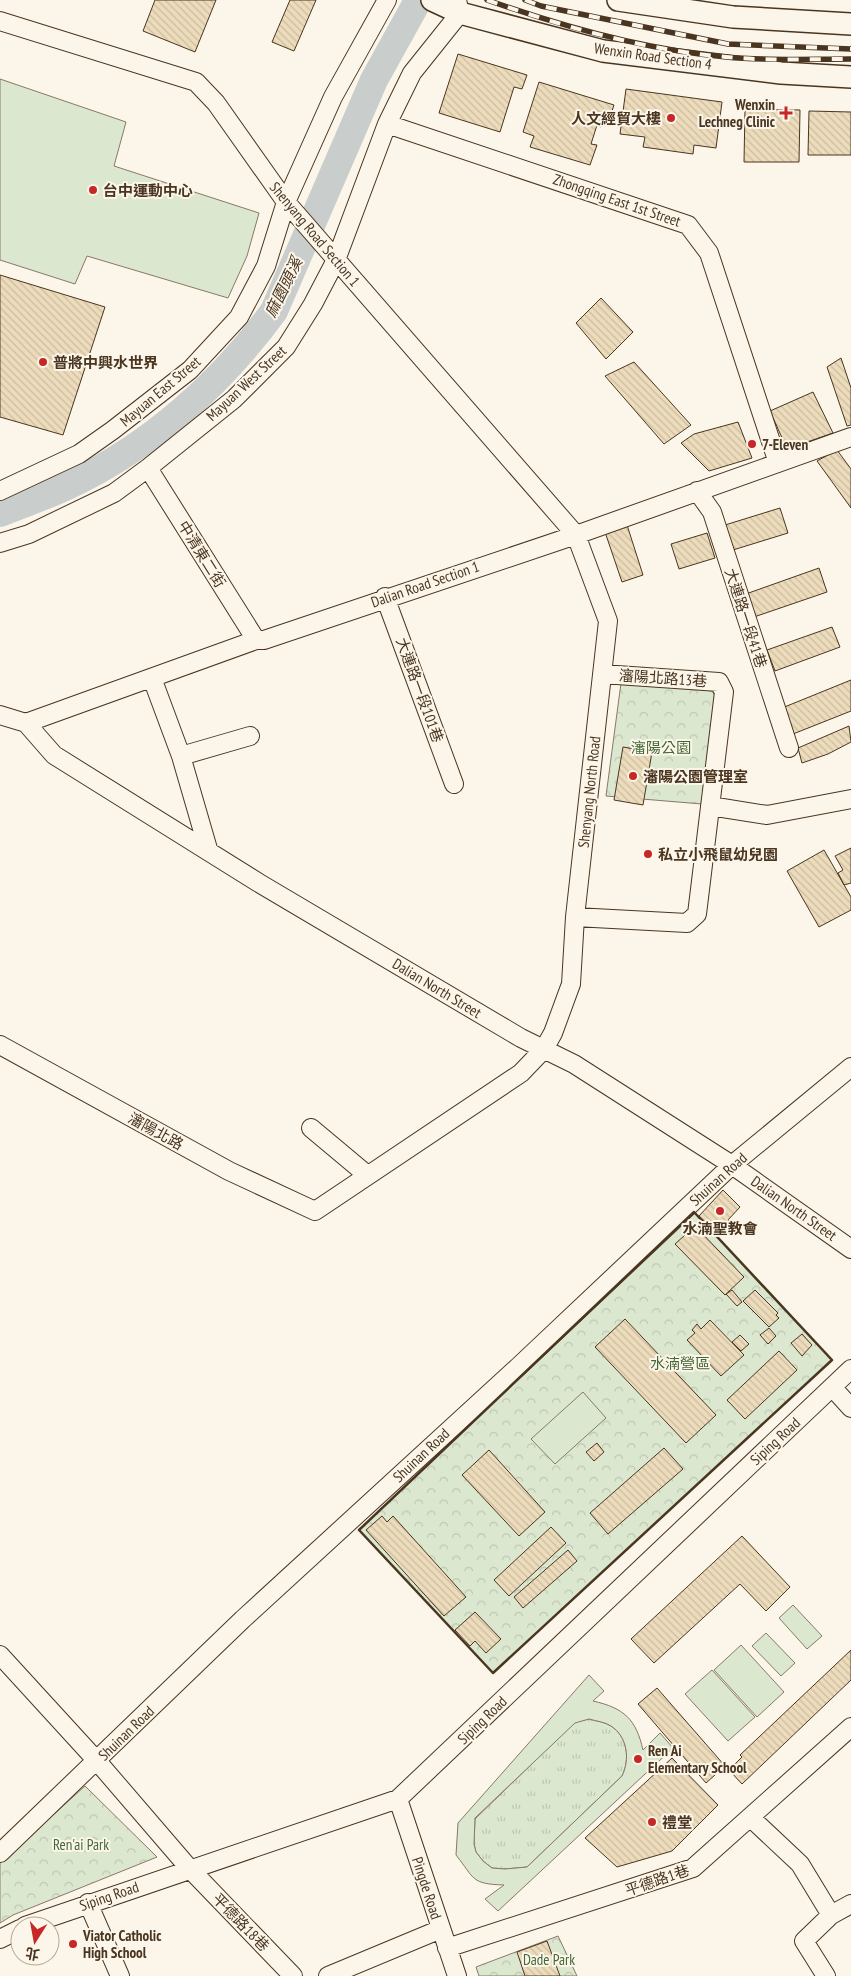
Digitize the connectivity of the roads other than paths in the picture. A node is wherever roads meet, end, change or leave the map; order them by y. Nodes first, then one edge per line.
1 (387, 0) edge
2 (432, 0) edge
3 (618, 0) edge
4 (459, 6) edge
5 (0, 21) edge
6 (851, 24) edge
7 (851, 77) edge
8 (387, 124) junction
9 (286, 202) junction
10 (331, 253) junction
11 (851, 437) edge
12 (778, 464) junction
13 (148, 468) junction
14 (0, 491) edge
15 (697, 491) junction
16 (576, 535) junction
17 (0, 543) edge
18 (385, 597) junction
19 (256, 640) junction
20 (602, 674) junction
21 (152, 678) junction
22 (0, 715) edge
23 (26, 723) junction
24 (250, 736) dead end
25 (790, 748) dead end
26 (181, 756) junction
27 (454, 784) dead end
28 (851, 799) edge
29 (710, 806) junction
30 (208, 849) junction
31 (575, 917) junction
32 (0, 1045) edge
33 (544, 1049) junction
34 (851, 1067) edge
35 (312, 1128) dead end
36 (732, 1165) junction
37 (366, 1174) junction
38 (315, 1211) joint
39 (851, 1249) edge
40 (851, 1369) edge
41 (832, 1387) junction
42 (851, 1408) edge
43 (0, 1655) edge
44 (851, 1727) edge
45 (97, 1761) junction
46 (398, 1800) junction
47 (751, 1818) junction
48 (0, 1853) edge
49 (189, 1868) junction
50 (88, 1903) junction
51 (851, 1904) edge
52 (831, 1915) junction
53 (52, 1916) edge
54 (441, 1929) junction
55 (447, 1948) junction
56 (120, 1976) edge
57 (293, 1976) edge
58 (328, 1976) edge
59 (457, 1976) edge
60 (826, 1976) edge

1 - 9 street, Mayuan East Street
2 - 4 main road, Wenxin Road Section 4
3 - 6 main road
4 - 7 main road, Wenxin Road Section 4
4 - 8 street, Mayuan West Street
5 - 9 street, Shenyang Road Section 1
8 - 10 street, Mayuan West Street
8 - 12 street, Zhongqing East 1st Street
9 - 10 street, Shenyang Road Section 1
9 - 14 street, Mayuan East Street
10 - 13 street, Mayuan West Street
10 - 16 street, Shenyang Road Section 1
11 - 12 street, Dalian Road Section 1
12 - 15 street, Dalian Road Section 1
13 - 17 street, Mayuan West Street
13 - 19 street, 中清東二街
15 - 16 street, Dalian Road Section 1
15 - 25 street, 大連路一段41巷
16 - 18 street, Dalian Road Section 1
16 - 20 street, Shenyang North Road
18 - 19 street, Dalian Road Section 1
18 - 27 street, 大連路一段101巷
19 - 21 street, Dalian Road Section 1
20 - 29 street, 瀋陽北路13巷
20 - 31 street, Shenyang North Road
21 - 23 street, Dalian Road Section 1
21 - 26 street
22 - 23 street
23 - 30 street, Dalian North Street
24 - 26 street
26 - 30 street
28 - 29 street
29 - 31 street, 瀋陽北路13巷
30 - 33 street, Dalian North Street
31 - 33 street, Shenyang North Road
32 - 38 street, 瀋陽北路
33 - 36 street, Dalian North Street
33 - 37 street, Shenyang North Road
34 - 36 street, Shuinan Road
35 - 37 street
36 - 39 street, Dalian North Street
36 - 45 street, Shuinan Road
37 - 38 street, Shenyang North Road
40 - 41 street, Siping Road
41 - 42 street
41 - 46 street, Siping Road
43 - 45 street, 平德路18巷
44 - 47 street, 平德路1巷
45 - 48 street, Shuinan Road
45 - 49 street, 平德路18巷
46 - 49 street, Siping Road
46 - 54 street, Pingde Road
47 - 52 street
47 - 55 street, 平德路1巷
49 - 50 street, Siping Road
49 - 57 street, 平德路18巷
50 - 53 street, Siping Road
50 - 56 street
51 - 52 street
52 - 60 street
54 - 55 street, Pingde Road
54 - 58 street
55 - 59 street, Pingde Road

